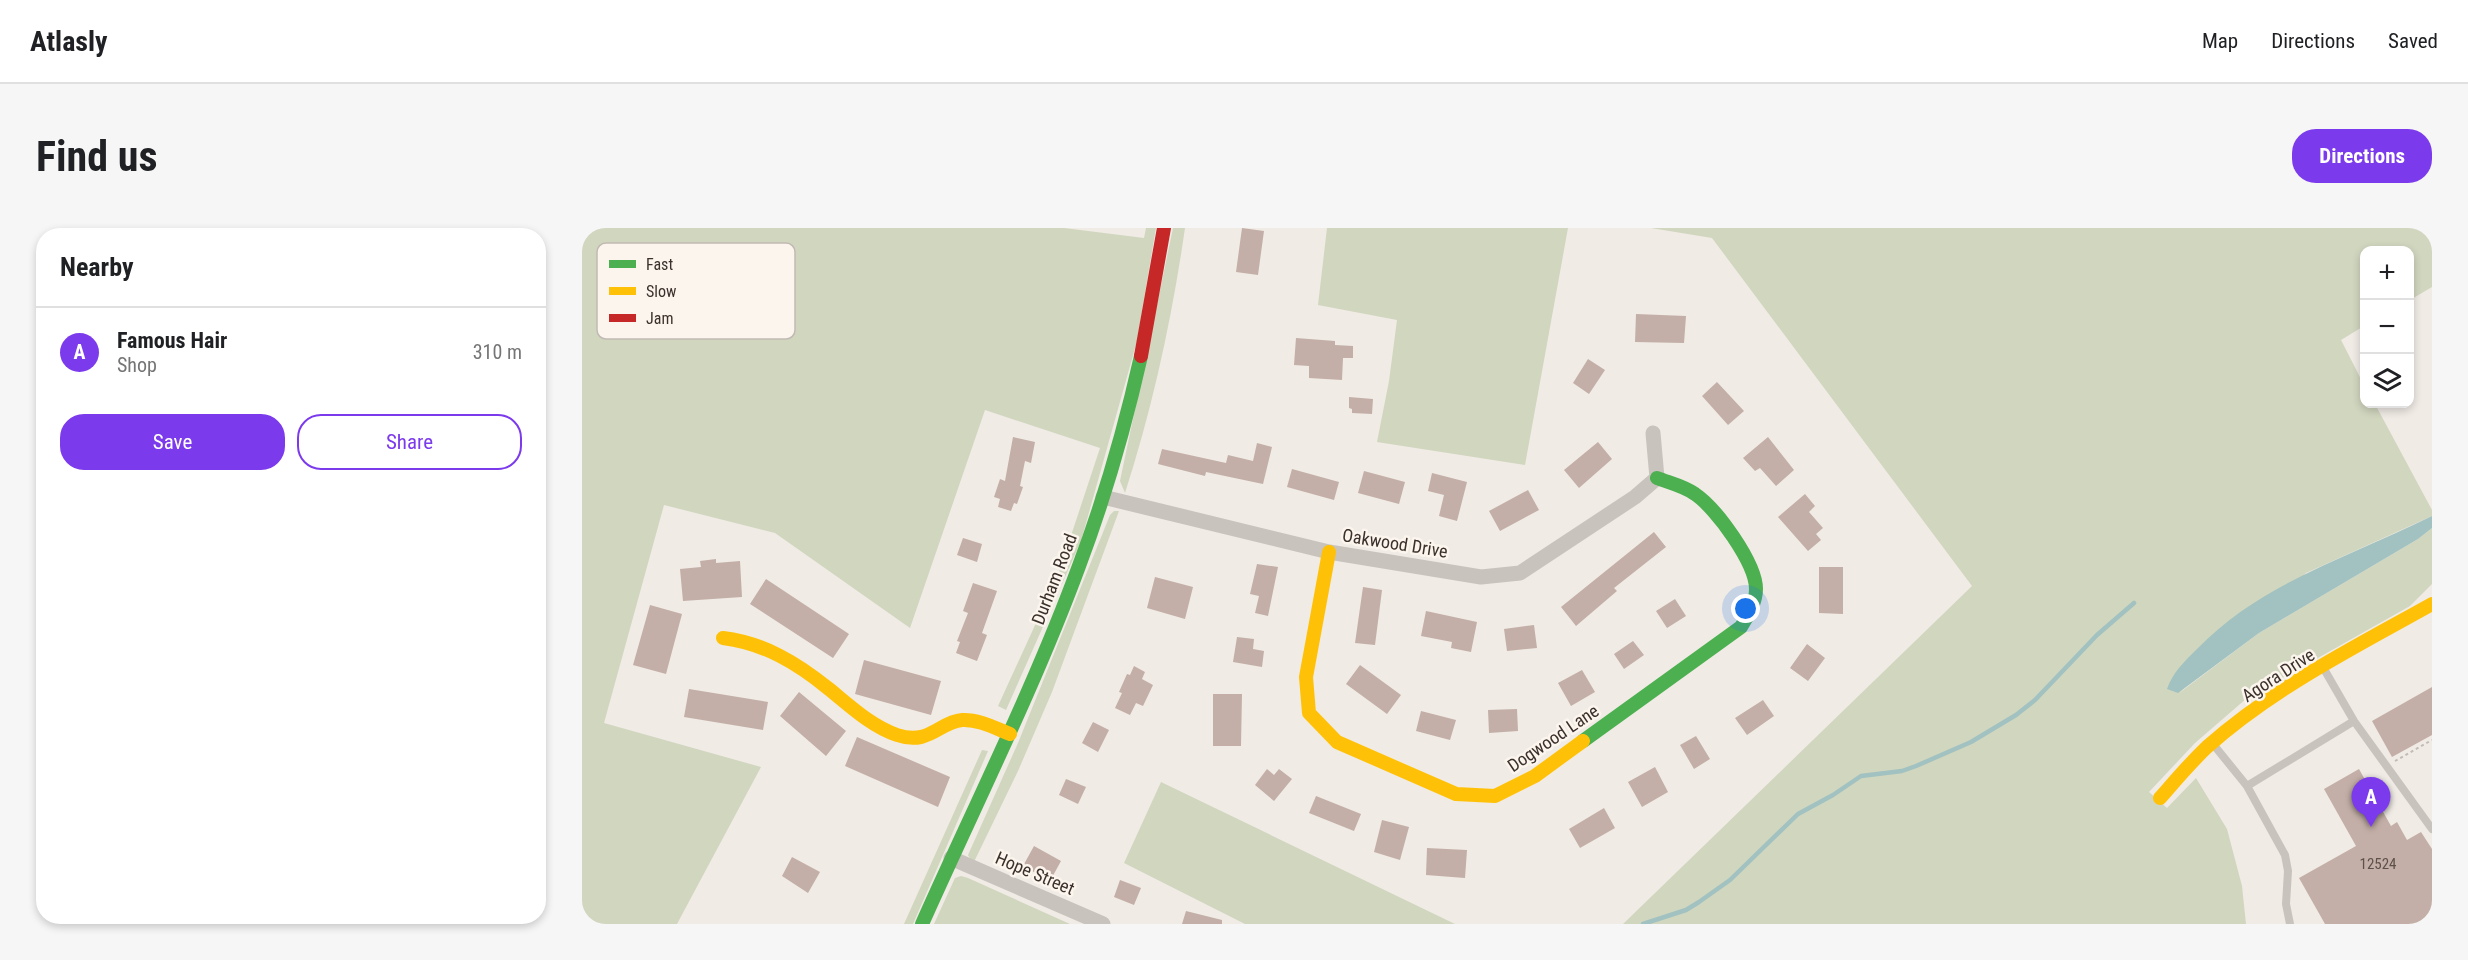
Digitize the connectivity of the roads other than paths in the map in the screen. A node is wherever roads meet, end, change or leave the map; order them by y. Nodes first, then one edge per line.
1 (1164, 228) edge
2 (1653, 433) dead end
3 (1657, 478) junction
4 (1103, 497) junction
5 (1329, 552) junction
6 (2432, 604) edge
7 (723, 638) dead end
8 (2323, 666) junction
9 (2354, 721) junction
10 (1010, 734) junction
11 (2211, 743) junction
12 (2247, 786) junction
13 (2160, 798) dead end
14 (2432, 829) edge
15 (951, 858) junction
16 (922, 924) edge
17 (1103, 924) edge
18 (2290, 924) edge

1 - 4 street, Durham Road
2 - 3 street
3 - 5 street, Oakwood Drive
3 - 5 street, Dogwood Lane
4 - 5 street, Oakwood Drive
4 - 10 street, Durham Road
6 - 8 street, Agora Drive
7 - 10 street
8 - 9 lane
8 - 11 street, Agora Drive
9 - 12 lane
9 - 14 lane
10 - 15 street, Durham Road
11 - 12 lane
11 - 13 street, Agora Drive
12 - 18 lane
15 - 16 street, Durham Road
15 - 17 street, Hope Street

